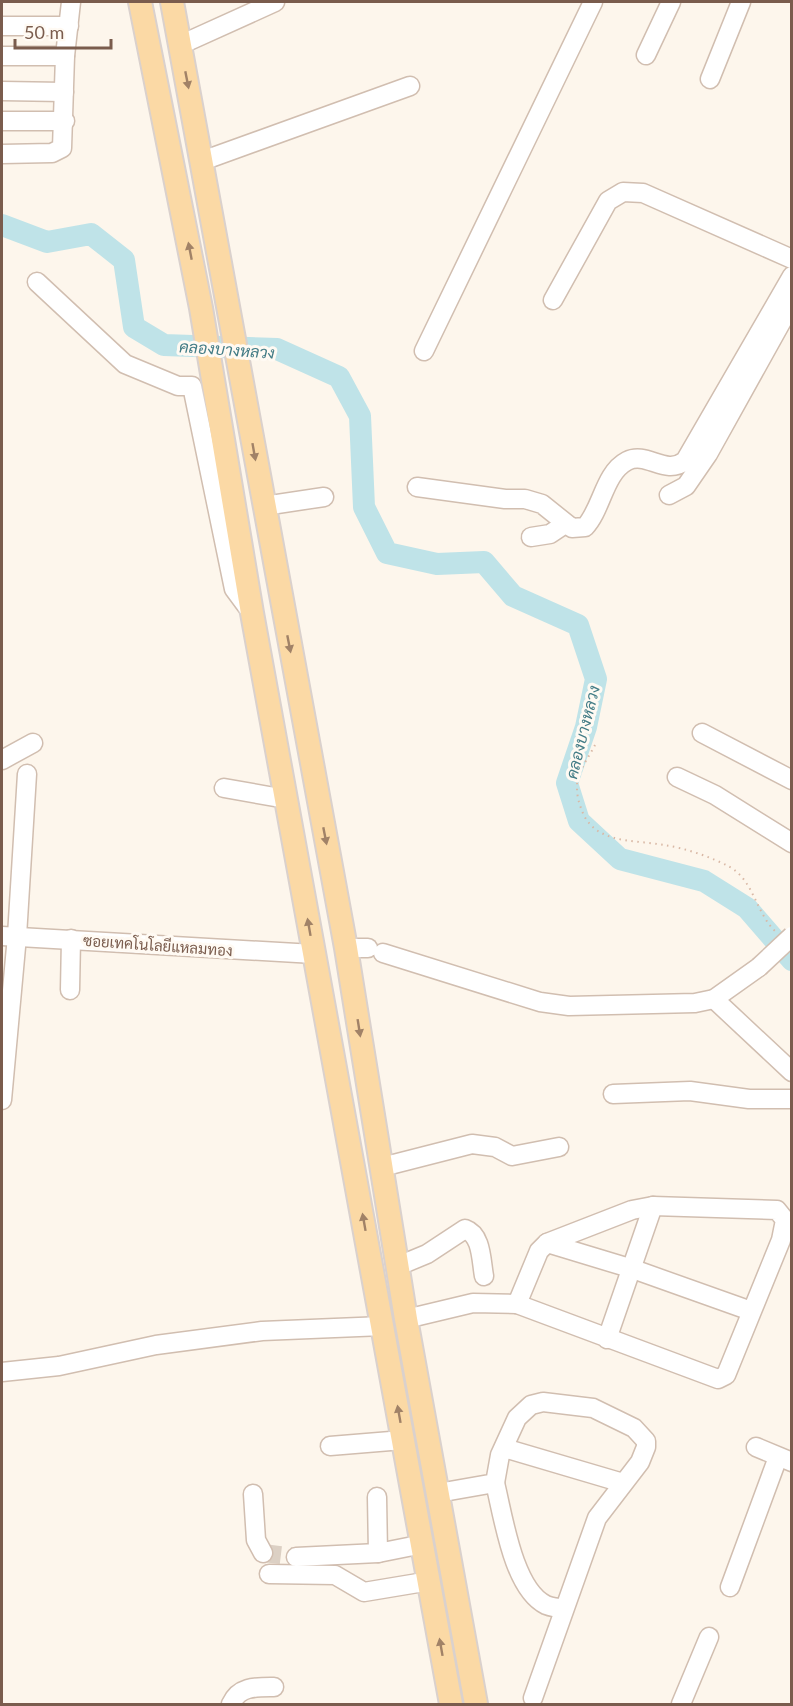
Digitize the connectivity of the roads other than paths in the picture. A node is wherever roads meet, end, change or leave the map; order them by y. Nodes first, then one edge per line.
1 (71, 2) edge
2 (140, 2) edge
3 (172, 2) edge
4 (275, 2) edge
5 (593, 2) edge
6 (671, 2) edge
7 (741, 2) edge
8 (2, 26) edge
9 (69, 26) junction
10 (180, 45) junction
11 (646, 55) dead end
12 (2, 56) edge
13 (65, 56) junction
14 (710, 78) dead end
15 (410, 86) dead end
16 (2, 91) edge
17 (64, 92) junction
18 (2, 121) edge
19 (65, 121) junction
20 (2, 154) edge
21 (202, 161) junction
22 (792, 259) edge
23 (792, 276) edge
24 (37, 282) dead end
25 (553, 300) dead end
26 (792, 303) edge
27 (424, 351) dead end
28 (417, 487) dead end
29 (669, 495) dead end
30 (324, 497) dead end
31 (264, 506) junction
32 (566, 524) junction
33 (531, 537) dead end
34 (252, 613) junction
35 (702, 733) dead end
36 (33, 743) dead end
37 (2, 760) edge
38 (27, 774) dead end
39 (677, 777) dead end
40 (792, 780) edge
41 (224, 788) dead end
42 (286, 799) junction
43 (792, 843) edge
44 (784, 935) edge
45 (9, 936) edge
46 (72, 939) junction
47 (366, 950) junction
48 (315, 954) junction
49 (70, 990) dead end
50 (714, 999) junction
51 (792, 1072) edge
52 (613, 1094) dead end
53 (792, 1099) edge
54 (2, 1101) edge
55 (559, 1147) dead end
56 (382, 1167) junction
57 (653, 1206) junction
58 (547, 1242) junction
59 (398, 1266) junction
60 (633, 1269) junction
61 (484, 1276) dead end
62 (517, 1304) junction
63 (751, 1311) junction
64 (406, 1319) junction
65 (383, 1326) junction
66 (607, 1339) junction
67 (2, 1372) edge
68 (403, 1440) junction
69 (330, 1446) dead end
70 (756, 1447) dead end
71 (504, 1448) junction
72 (785, 1459) edge
73 (495, 1483) junction
74 (623, 1483) junction
75 (438, 1493) junction
76 (253, 1494) dead end
77 (377, 1497) dead end
78 (414, 1498) junction
79 (423, 1544) junction
80 (263, 1553) dead end
81 (378, 1553) junction
82 (296, 1557) tunnel mouth
83 (269, 1574) dead end
84 (430, 1581) junction
85 (730, 1587) dead end
86 (564, 1608) junction
87 (709, 1637) dead end
88 (274, 1687) dead end
89 (533, 1698) dead end
90 (231, 1704) edge
91 (451, 1704) edge
92 (476, 1704) edge
93 (681, 1704) edge

1 - 9 street
34 -> 2 main road
3 - 10 main road
4 - 10 street
5 - 27 street
6 - 11 street
7 - 14 street
8 - 9 street
9 - 13 street
10 -> 21 main road
12 - 13 street
13 - 17 street
15 - 21 street
16 - 17 street
17 - 19 street
18 - 19 street
19 - 20 street
21 -> 31 main road
22 - 25 street
23 - 32 street
24 - 34 street
26 - 29 street
28 - 32 street
30 - 31 street
31 -> 47 main road
32 - 33 street
34 - 42 main road
35 - 40 street
36 - 37 street
38 - 45 street
39 - 43 street
41 - 42 street
48 -> 42 main road
44 - 50 street, bridge
45 - 46 street, ซอยเทคโนโลยีแหลมทอง
45 - 54 street
46 - 48 street, ซอยเทคโนโลยีแหลมทอง
46 - 49 street
47 - 50 street
47 -> 56 main road
65 -> 48 main road
50 - 51 street
52 - 53 street
55 - 56 street
56 - 59 main road
57 - 58 street
57 - 60 street
57 - 63 street
58 - 60 street
58 - 62 street
59 - 61 street
59 - 64 main road
60 - 63 street
60 - 66 street
62 - 64 street
62 - 66 street
63 - 66 street
64 - 75 main road
65 - 67 street
68 -> 65 main road
68 - 69 street
68 - 78 main road
70 - 72 street
71 - 73 street
71 - 74 street
71 - 74 street
72 - 85 street
73 - 75 street
73 - 86 street
74 - 86 street
75 - 78 main road
75 - 92 main road
76 - 80 street
77 - 81 street
78 - 79 main road
79 - 81 street
79 - 84 main road
81 - 82 street
83 - 84 street
91 -> 84 main road
86 - 89 street
87 - 93 street
88 - 90 street

